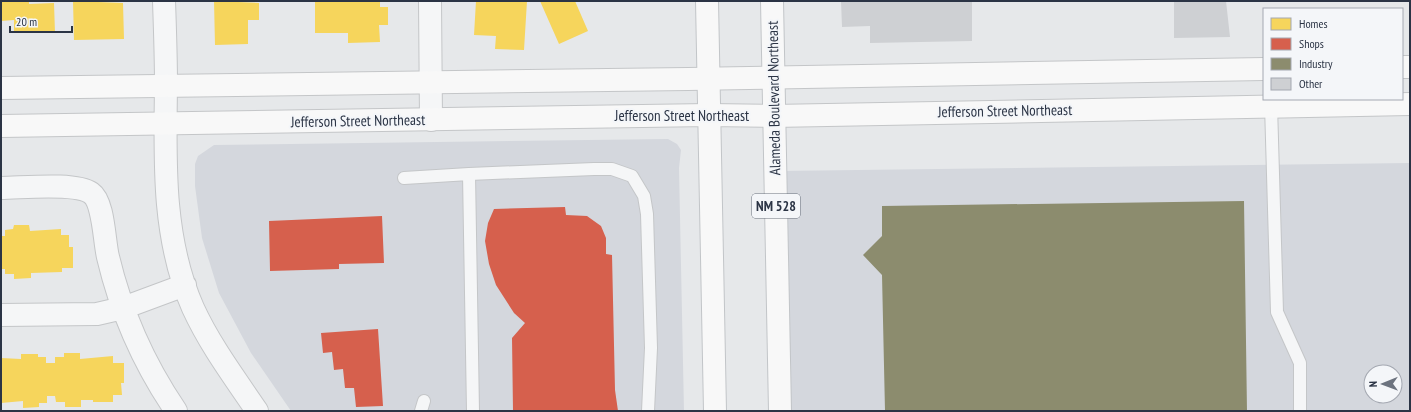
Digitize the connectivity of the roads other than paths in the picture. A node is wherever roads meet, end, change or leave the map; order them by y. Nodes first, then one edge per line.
1 (164, 1) edge
2 (430, 1) edge
3 (707, 1) edge
4 (772, 1) edge
5 (1263, 69) edge
6 (772, 78) junction
7 (708, 79) junction
8 (430, 81) junction
9 (166, 85) junction
10 (1, 88) edge
11 (1410, 104) edge
12 (1271, 105) junction
13 (709, 115) junction
14 (773, 116) junction
15 (431, 120) junction
16 (165, 123) junction
17 (1, 126) edge
18 (469, 174) junction
19 (404, 178) dead end
20 (1, 188) edge
21 (185, 285) junction
22 (123, 308) junction
23 (1, 316) edge
24 (176, 411) edge
25 (257, 411) edge
26 (473, 411) edge
27 (648, 411) edge
28 (715, 411) edge
29 (780, 411) edge
30 (1300, 411) edge

1 - 9 street
2 - 8 street
3 - 7 main road
4 - 6 main road, Alameda Boulevard Northeast / NM 528
5 - 6 main road
6 - 7 main road
6 - 14 main road, Alameda Boulevard Northeast / NM 528
7 - 8 main road
7 - 13 main road
8 - 9 main road
8 - 15 street
9 - 10 main road
9 - 16 street
11 - 12 main road, Jefferson Street Northeast
12 - 14 main road, Jefferson Street Northeast
12 - 30 lane
13 - 14 main road, Jefferson Street Northeast
13 - 15 main road, Jefferson Street Northeast
13 - 28 main road
14 - 29 main road, Alameda Boulevard Northeast / NM 528
15 - 16 main road, Jefferson Street Northeast
16 - 17 main road, Jefferson Street Northeast
16 - 21 street
18 - 19 lane
18 - 26 lane
18 - 27 lane
20 - 22 street
21 - 22 street
21 - 25 street
22 - 23 street
22 - 24 street

